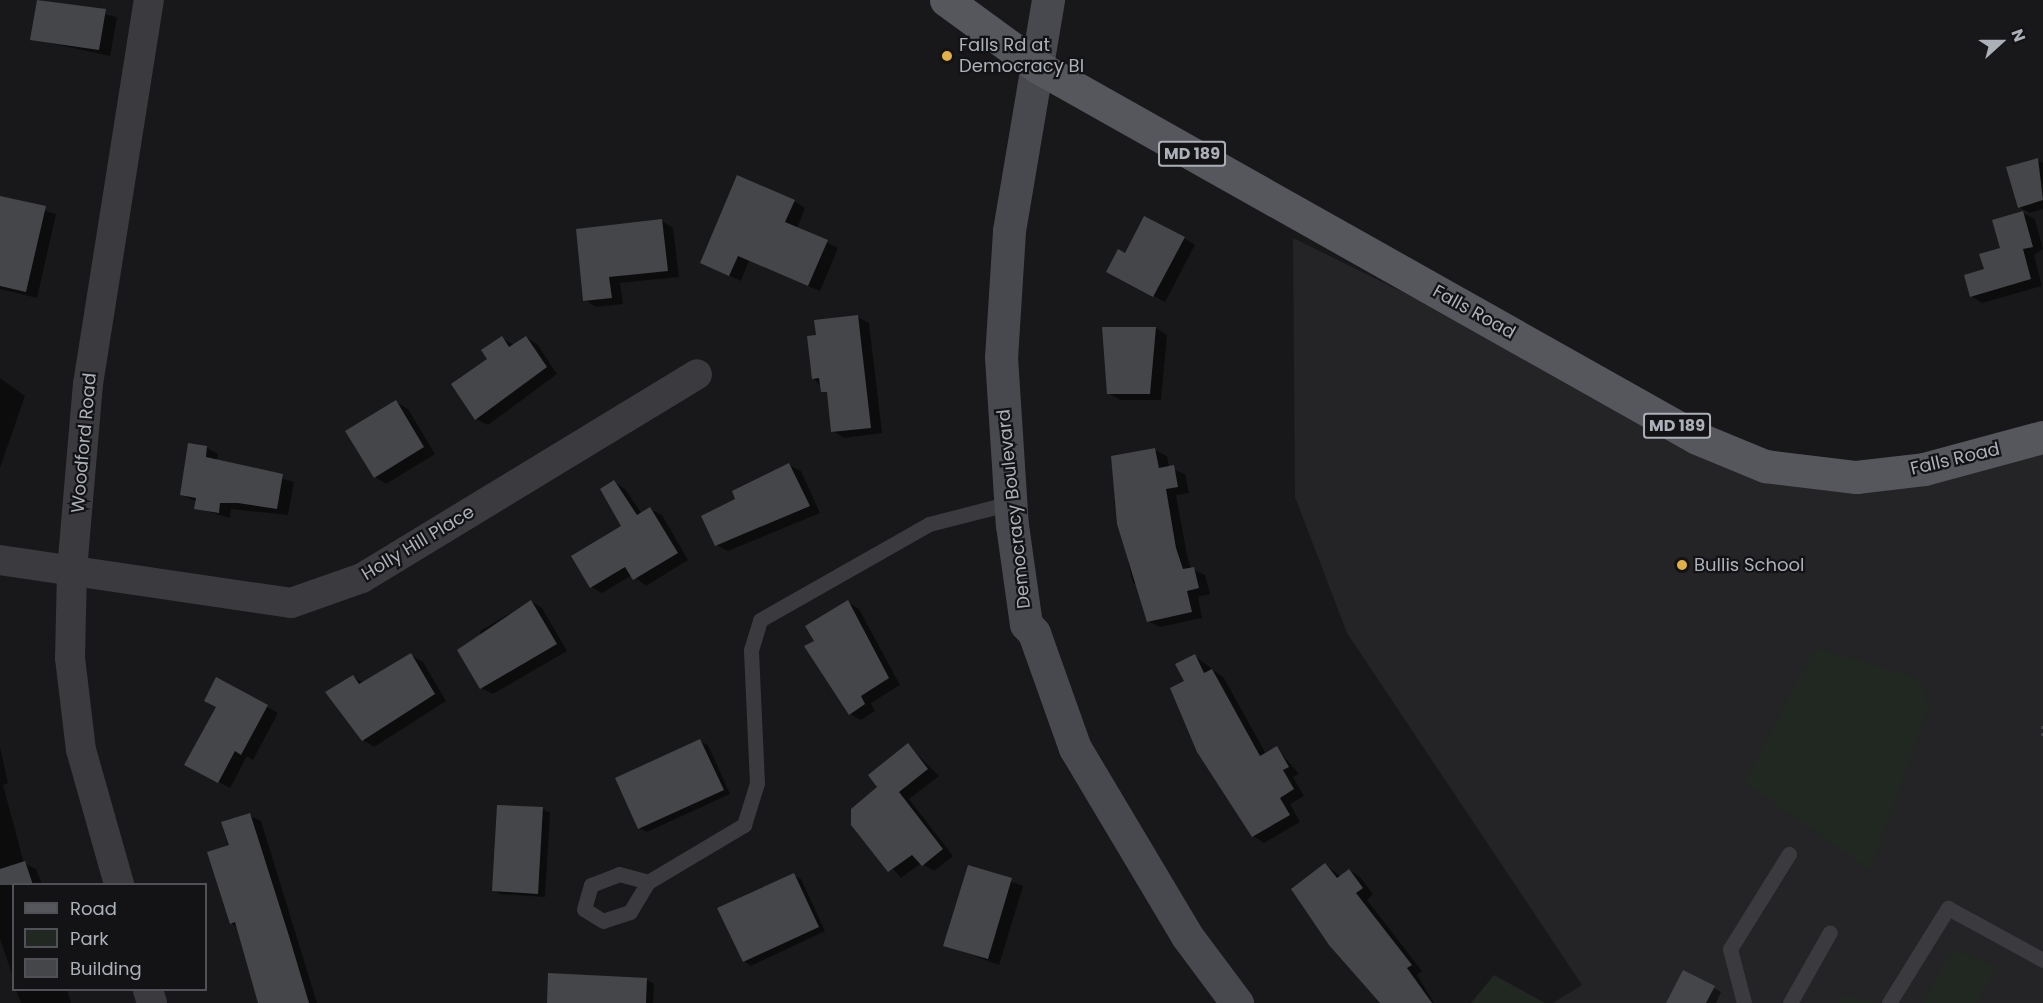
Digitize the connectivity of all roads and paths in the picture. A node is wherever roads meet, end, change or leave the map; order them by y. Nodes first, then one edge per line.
1 (149, 0) edge
2 (946, 0) edge
3 (1048, 0) edge
4 (1038, 67) junction
5 (697, 374) dead end
6 (2043, 437) edge
7 (1011, 503) junction
8 (0, 560) edge
9 (72, 570) junction
10 (2043, 726) edge
11 (2043, 739) edge
12 (1790, 854) dead end
13 (648, 882) dead end
14 (118, 883) edge
15 (1830, 932) dead end
16 (2043, 960) edge
17 (1237, 1003) edge
18 (1744, 1003) edge
19 (1790, 1003) edge
20 (1889, 1003) edge

1 - 9 street, Woodford Road
2 - 4 main road, Falls Road / MD 189
3 - 4 main road, Democracy Boulevard
4 - 6 main road, Falls Road / MD 189
4 - 7 main road, Democracy Boulevard
5 - 9 street, Holly Hill Place
7 - 13 lane
7 - 17 main road, Democracy Boulevard
8 - 9 street, Holly Hill Place
9 - 14 street, Woodford Road
10 - 11 path
12 - 18 lane
15 - 19 lane
16 - 20 lane

